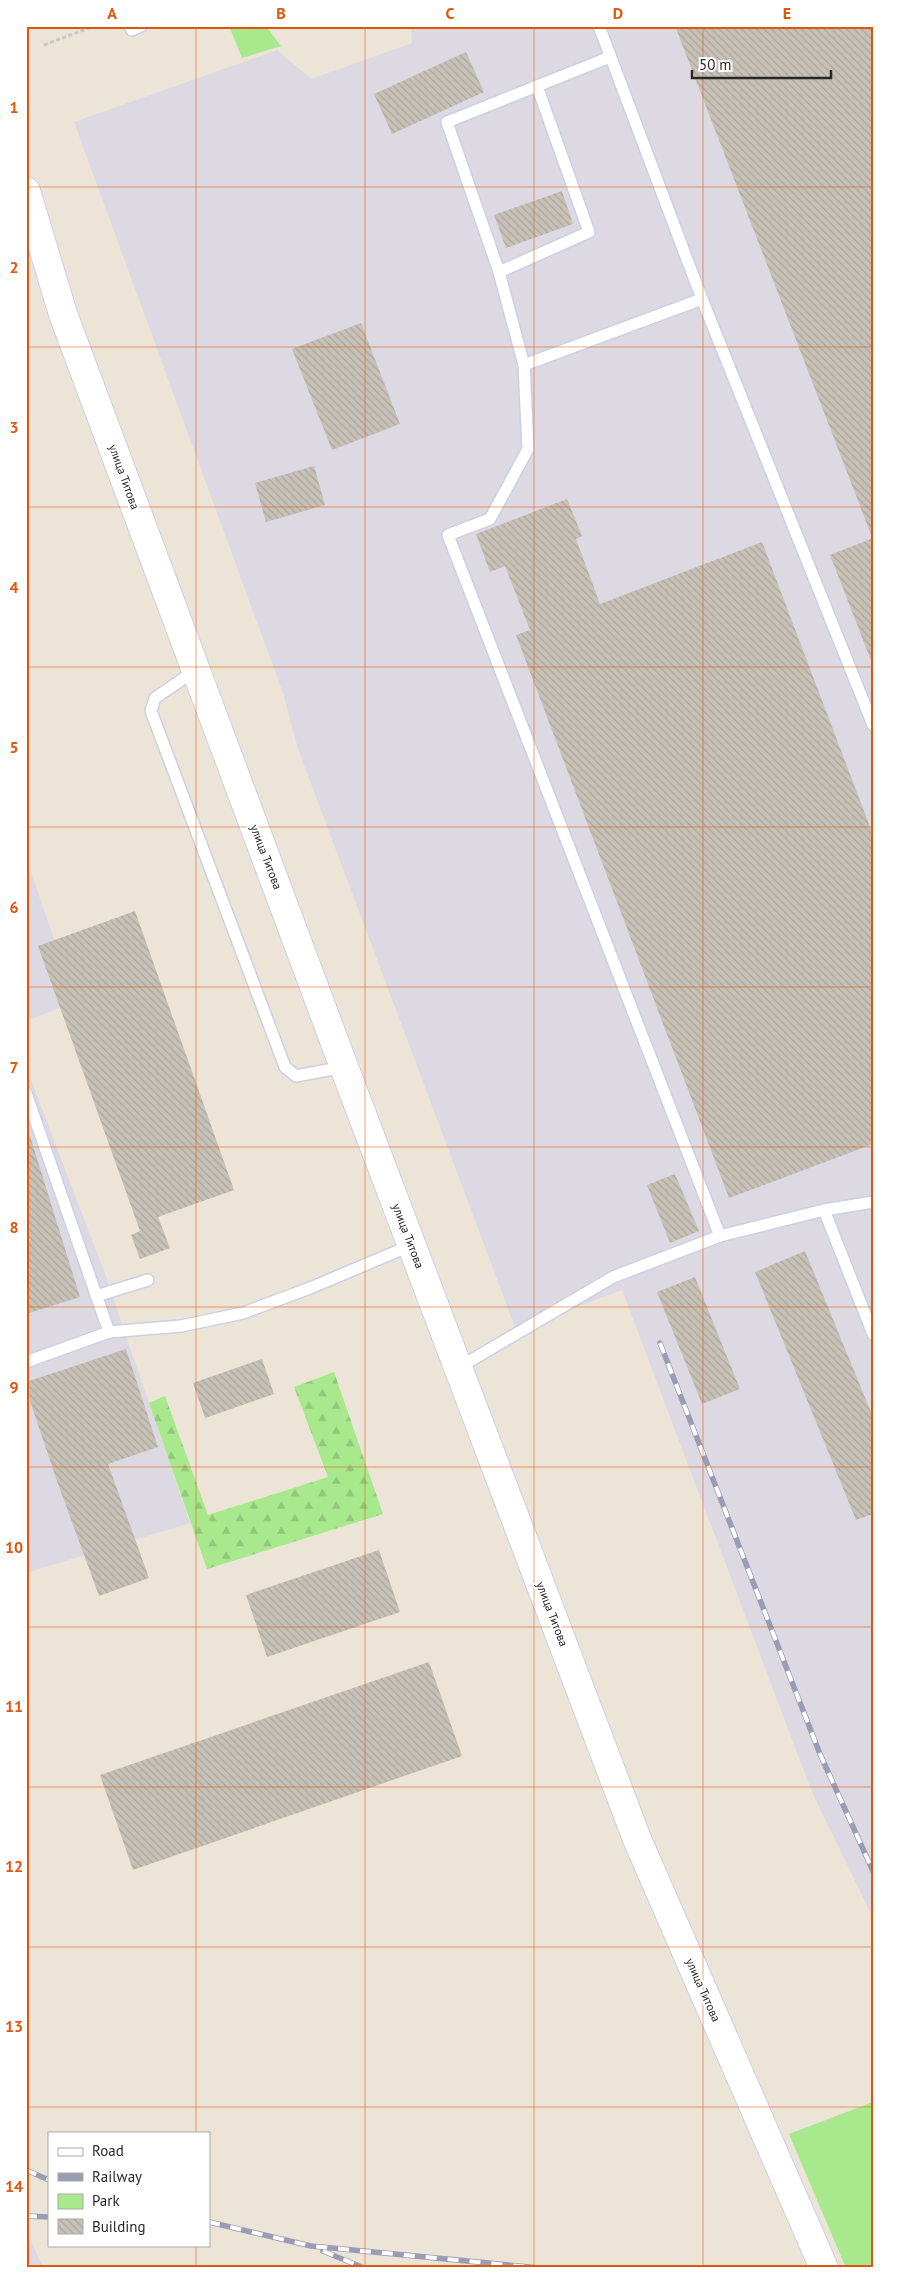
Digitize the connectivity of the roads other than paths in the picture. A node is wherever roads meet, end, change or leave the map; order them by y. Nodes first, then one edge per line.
1 (130, 26) edge
2 (141, 26) edge
3 (599, 26) edge
4 (610, 57) junction
5 (537, 86) junction
6 (26, 191) edge
7 (499, 272) junction
8 (702, 299) junction
9 (524, 365) junction
10 (196, 670) junction
11 (873, 725) edge
12 (344, 1067) junction
13 (26, 1093) edge
14 (873, 1202) edge
15 (824, 1210) junction
16 (720, 1236) junction
17 (412, 1245) junction
18 (148, 1280) dead end
19 (96, 1296) junction
20 (109, 1332) junction
21 (873, 1334) edge
22 (26, 1362) edge
23 (458, 1368) junction
24 (824, 2268) edge

1 - 2 lane
3 - 4 lane
4 - 5 lane
4 - 8 lane
5 - 7 lane
5 - 7 lane
6 - 10 main road, улица Титова
7 - 9 lane
8 - 9 lane
8 - 11 lane
9 - 16 lane
10 - 12 main road, улица Титова
10 - 12 lane
12 - 17 main road, улица Титова
13 - 19 lane
14 - 15 lane
15 - 16 lane
15 - 21 lane
16 - 23 lane
17 - 20 lane
17 - 23 main road, улица Титова
18 - 19 lane
19 - 20 lane
20 - 22 lane
23 - 24 main road, улица Титова

